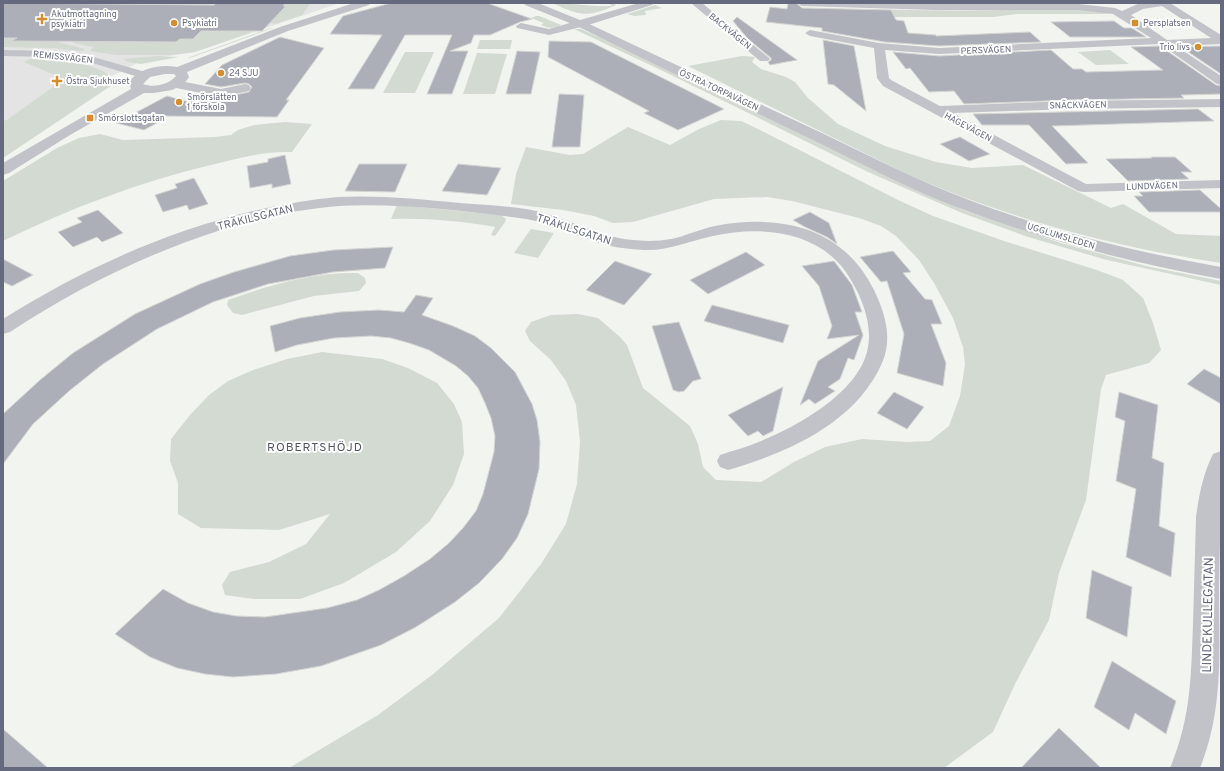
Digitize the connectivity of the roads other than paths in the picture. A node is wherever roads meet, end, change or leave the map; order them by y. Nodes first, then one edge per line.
1 (365, 3) edge
2 (529, 3) edge
3 (649, 3) edge
4 (696, 3) edge
5 (802, 3) edge
6 (1164, 3) edge
7 (1051, 5) edge
8 (1095, 6) edge
9 (1122, 14) junction
10 (581, 24) junction
11 (521, 26) dead end
12 (1221, 27) edge
13 (1203, 28) junction
14 (810, 33) dead end
15 (1221, 40) edge
16 (1164, 42) junction
17 (880, 46) junction
18 (3, 53) edge
19 (764, 59) dead end
20 (178, 71) junction
21 (1221, 81) edge
22 (143, 82) junction
23 (175, 84) junction
24 (245, 88) dead end
25 (1221, 103) edge
26 (936, 110) junction
27 (3, 170) edge
28 (907, 180) joint
29 (1221, 184) edge
30 (1083, 188) joint
31 (1221, 273) edge
32 (3, 328) edge
33 (1221, 460) edge
34 (728, 461) dead end
35 (1185, 768) edge

1 - 20 street
2 - 10 street, ÖSTRA TORPAVÄGEN
3 - 10 street
4 - 19 street, BACKVÄGEN
5 - 7 street
6 - 9 street
6 - 13 street
7 - 8 street
8 - 9 street
9 - 16 street
10 - 11 street
10 - 28 street, ÖSTRA TORPAVÄGEN
12 - 13 street
13 - 15 street
14 - 17 street, PERSVÄGEN
15 - 16 street
16 - 17 street, PERSVÄGEN
16 - 21 street
17 - 26 street, HAGEVÄGEN
18 - 22 street, REMISSVÄGEN
20 - 22 street
20 - 23 street
22 - 23 street
22 - 27 street
23 - 24 street
25 - 26 street, SNÄCKVÄGEN
26 - 30 street, HAGEVÄGEN
28 - 31 street, UGGLUMSLEDEN
29 - 30 street, LUNDVÄGEN
32 - 34 street, TRÄKILSGATAN
33 - 35 street, LINDEKULLEGATAN

